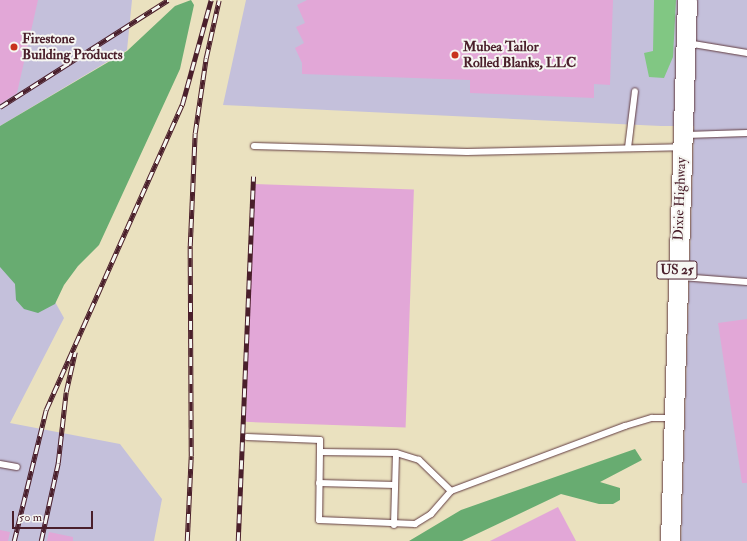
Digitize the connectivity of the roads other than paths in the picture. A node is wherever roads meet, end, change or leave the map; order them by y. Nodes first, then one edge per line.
1 (687, 0) edge
2 (685, 43) junction
3 (747, 53) edge
4 (635, 91) dead end
5 (747, 133) edge
6 (682, 141) junction
7 (254, 146) dead end
8 (628, 148) junction
9 (677, 276) junction
10 (747, 282) edge
11 (672, 418) junction
12 (247, 437) dead end
13 (320, 452) junction
14 (396, 454) junction
15 (0, 464) edge
16 (17, 467) dead end
17 (319, 483) junction
18 (396, 485) junction
19 (451, 491) junction
20 (394, 524) junction
21 (670, 541) edge

1 - 2 main road, Dixie Highway / US 25
2 - 3 lane
2 - 6 main road, Dixie Highway / US 25
4 - 8 lane
5 - 6 lane
6 - 8 lane
6 - 9 main road, Dixie Highway / US 25
7 - 8 lane
9 - 10 lane
9 - 11 main road, Dixie Highway / US 25
11 - 19 lane
11 - 21 main road, Dixie Highway / US 25
12 - 13 lane
13 - 14 lane
13 - 17 lane
14 - 18 lane
14 - 19 lane
15 - 16 lane
17 - 18 lane
17 - 20 lane
18 - 20 lane
19 - 20 lane

